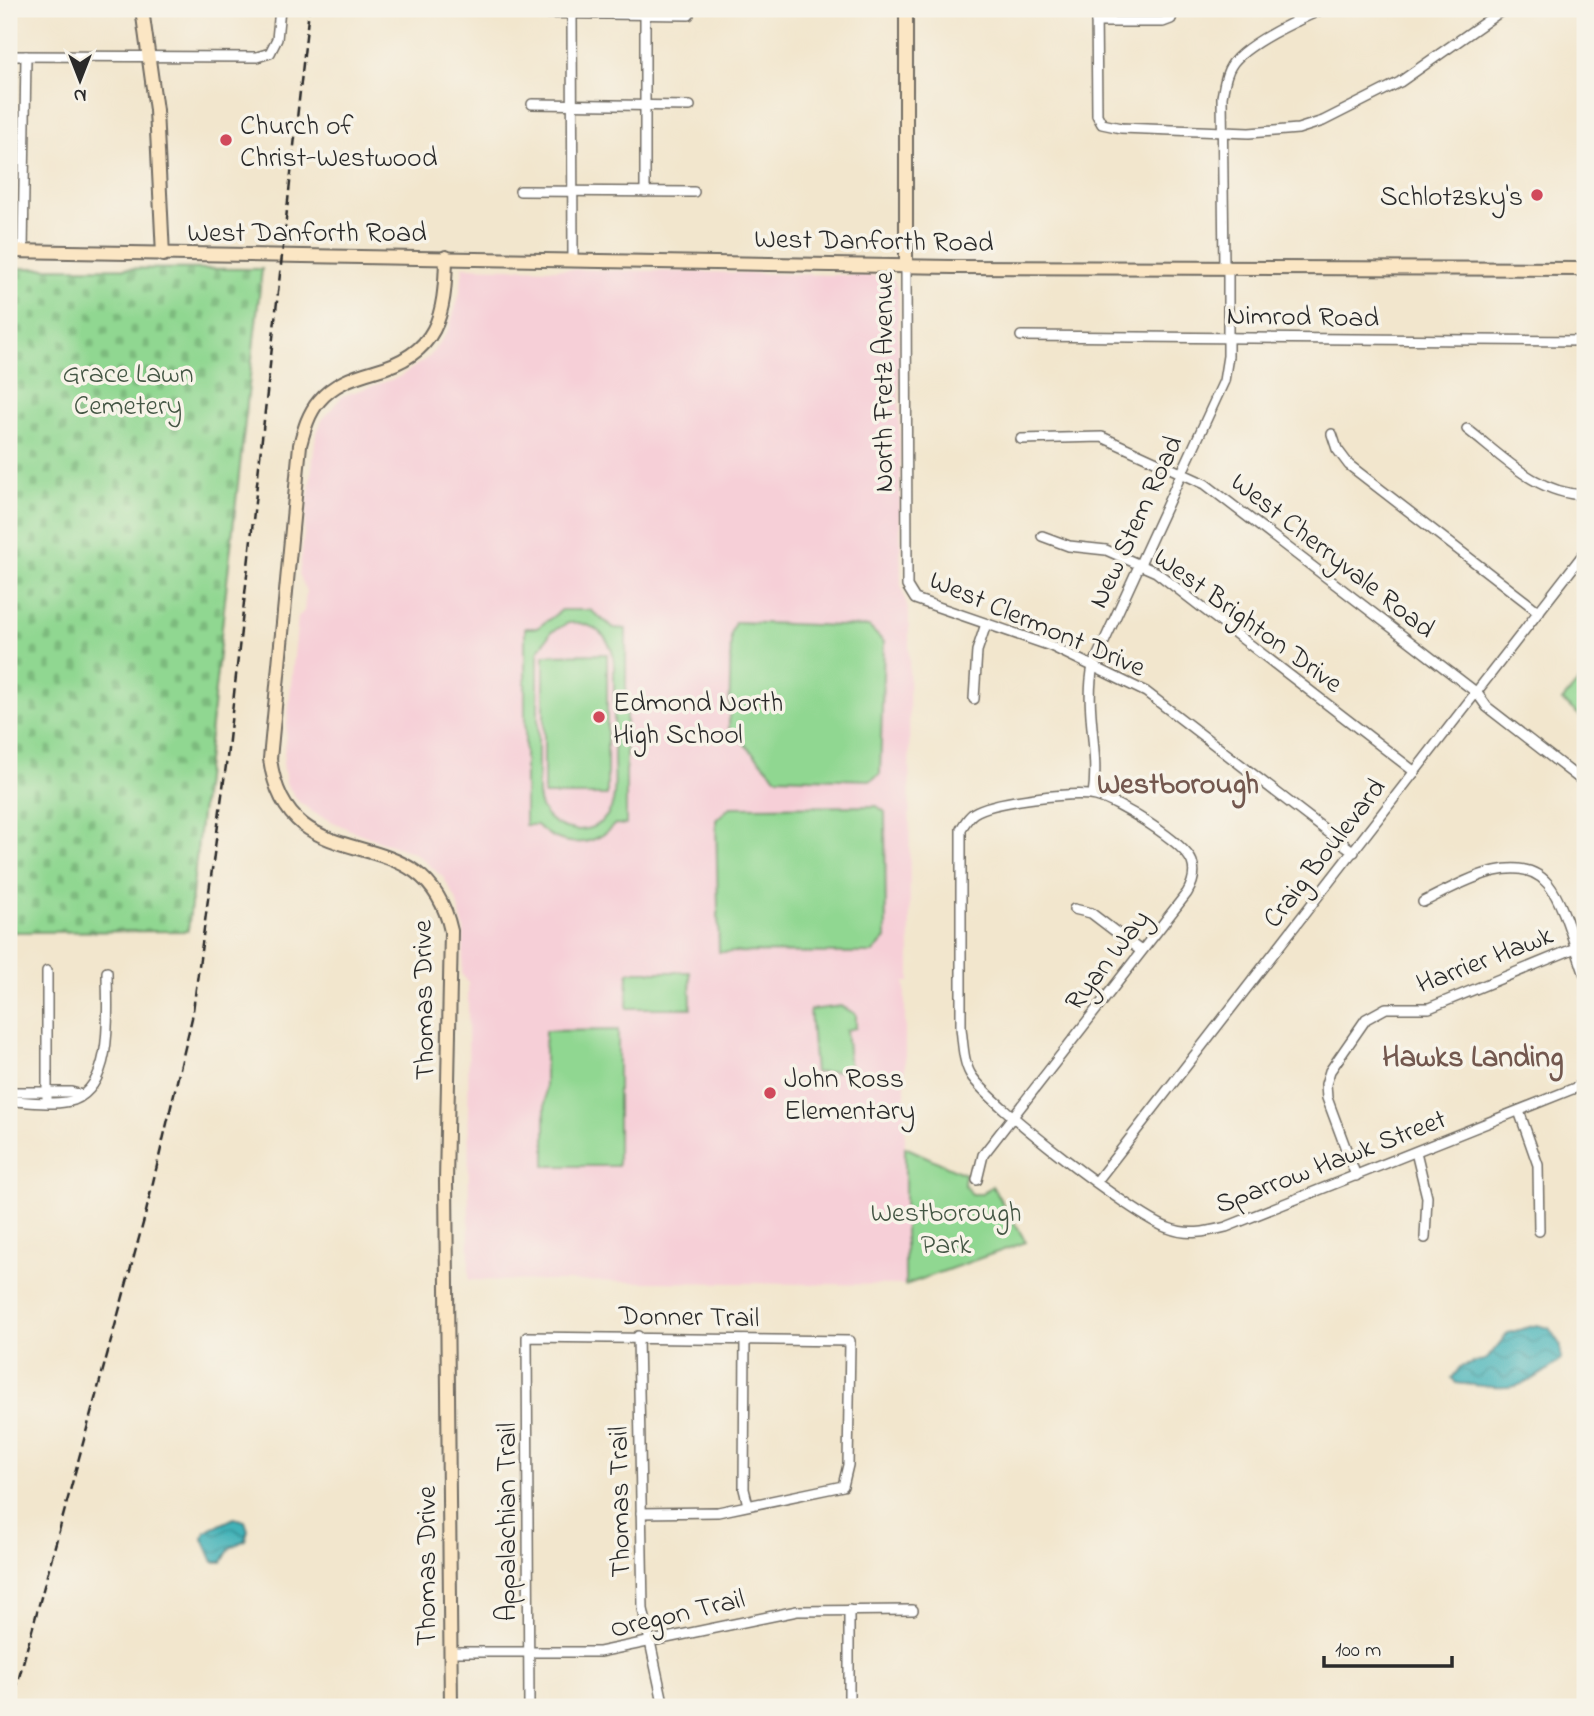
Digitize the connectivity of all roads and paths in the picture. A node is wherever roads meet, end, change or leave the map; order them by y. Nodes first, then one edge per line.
1 (142, 9) edge
2 (280, 9) edge
3 (906, 9) edge
4 (1096, 9) edge
5 (1174, 9) edge
6 (1291, 9) edge
7 (1323, 9) edge
8 (1504, 9) edge
9 (572, 12) junction
10 (645, 12) junction
11 (526, 13) dead end
12 (689, 15) dead end
13 (1297, 20) junction
14 (1096, 22) junction
15 (9, 56) edge
16 (26, 56) junction
17 (148, 56) junction
18 (532, 104) dead end
19 (571, 104) junction
20 (645, 105) junction
21 (690, 106) dead end
22 (1224, 132) junction
23 (520, 191) dead end
24 (645, 192) junction
25 (694, 192) dead end
26 (572, 193) junction
27 (9, 251) edge
28 (23, 252) junction
29 (163, 255) junction
30 (446, 257) junction
31 (573, 259) junction
32 (906, 265) junction
33 (1226, 266) junction
34 (1585, 269) edge
35 (1228, 336) junction
36 (1021, 337) dead end
37 (1585, 341) edge
38 (1467, 429) dead end
39 (1332, 433) dead end
40 (1021, 439) dead end
41 (1181, 472) junction
42 (1585, 495) edge
43 (1042, 536) dead end
44 (1585, 552) edge
45 (1139, 565) junction
46 (907, 586) joint
47 (1539, 612) junction
48 (986, 624) junction
49 (1093, 666) junction
50 (1477, 692) junction
51 (974, 699) dead end
52 (1415, 772) junction
53 (1585, 783) edge
54 (1093, 795) junction
55 (1354, 852) junction
56 (1423, 902) dead end
57 (1074, 909) dead end
58 (1585, 944) edge
59 (1575, 949) junction
60 (1141, 951) junction
61 (47, 971) dead end
62 (107, 972) dead end
63 (1585, 975) edge
64 (1585, 1084) edge
65 (9, 1092) edge
66 (47, 1096) junction
67 (9, 1101) edge
68 (1520, 1111) junction
69 (1013, 1116) junction
70 (1416, 1152) junction
71 (1356, 1176) junction
72 (977, 1180) dead end
73 (1097, 1181) junction
74 (1539, 1231) dead end
75 (1424, 1238) dead end
76 (638, 1336) junction
77 (527, 1337) joint
78 (745, 1340) junction
79 (748, 1505) junction
80 (641, 1513) junction
81 (849, 1610) junction
82 (913, 1610) dead end
83 (649, 1644) junction
84 (450, 1652) junction
85 (529, 1652) junction
86 (450, 1707) edge
87 (529, 1707) edge
88 (664, 1707) edge
89 (849, 1707) edge

1 - 17 street
2 - 17 street
3 - 32 street, North Fretz Avenue
4 - 14 street
5 - 14 street
6 - 13 street
7 - 13 street, New Stem Road
8 - 22 street
9 - 10 street
9 - 11 street
9 - 19 street
10 - 12 street
10 - 20 street
13 - 22 street, New Stem Road
14 - 22 street
15 - 16 street
16 - 17 street
16 - 28 street
17 - 29 street
18 - 19 street
19 - 20 street
19 - 26 street
20 - 21 street
20 - 24 street
22 - 33 street, New Stem Road
23 - 26 street
24 - 25 street
24 - 26 street
26 - 31 street
27 - 28 street, West Danforth Road
28 - 29 street, West Danforth Road
29 - 30 street, West Danforth Road
30 - 31 street, West Danforth Road
30 - 84 street, Thomas Drive
31 - 32 street, West Danforth Road
32 - 33 street, West Danforth Road
32 - 46 street, North Fretz Avenue
33 - 34 street, West Danforth Road
33 - 35 street, New Stem Road
35 - 36 street, Nimrod Road
35 - 37 street, Nimrod Road
35 - 41 street, New Stem Road
38 - 42 street
39 - 47 street
40 - 41 street, West Cherryvale Road
41 - 45 street, New Stem Road
41 - 50 street, West Cherryvale Road
43 - 45 street, West Brighton Drive
44 - 47 street, Craig Boulevard
45 - 49 street, New Stem Road
45 - 52 street, West Brighton Drive
46 - 48 street, West Clermont Drive
47 - 50 street, Craig Boulevard
48 - 49 street, West Clermont Drive
48 - 51 street
49 - 54 street, New Stem Road
49 - 55 street, West Clermont Drive
50 - 52 street, Craig Boulevard
50 - 53 street, West Cherryvale Road
52 - 55 street, Craig Boulevard
54 - 60 street, Ryan Way
54 - 69 street, Sparrow Hawk Street
55 - 73 street, Craig Boulevard
56 - 59 street
57 - 60 street
58 - 59 street, Harrier Hawk
59 - 63 street
59 - 71 street, Harrier Hawk
60 - 69 street, Ryan Way
61 - 66 street
62 - 66 street
64 - 68 street, Sparrow Hawk Street
65 - 66 street
66 - 67 street
68 - 70 street, Sparrow Hawk Street
68 - 74 street
69 - 72 street, Ryan Way
69 - 73 street, Sparrow Hawk Street
70 - 71 street, Sparrow Hawk Street
70 - 75 street
71 - 73 street, Sparrow Hawk Street
76 - 77 street, Donner Trail
76 - 78 street, Donner Trail
76 - 80 street, Thomas Trail
77 - 85 street, Appalachian Trail
78 - 79 street
78 - 79 street, Donner Trail
79 - 80 street
80 - 83 street, Thomas Trail
81 - 82 street, Oregon Trail
81 - 83 street, Oregon Trail
81 - 89 street
83 - 85 street, Oregon Trail
83 - 88 street, Thomas Trail
84 - 85 street, Oregon Trail
84 - 86 street, Thomas Drive
85 - 87 street, Appalachian Trail

